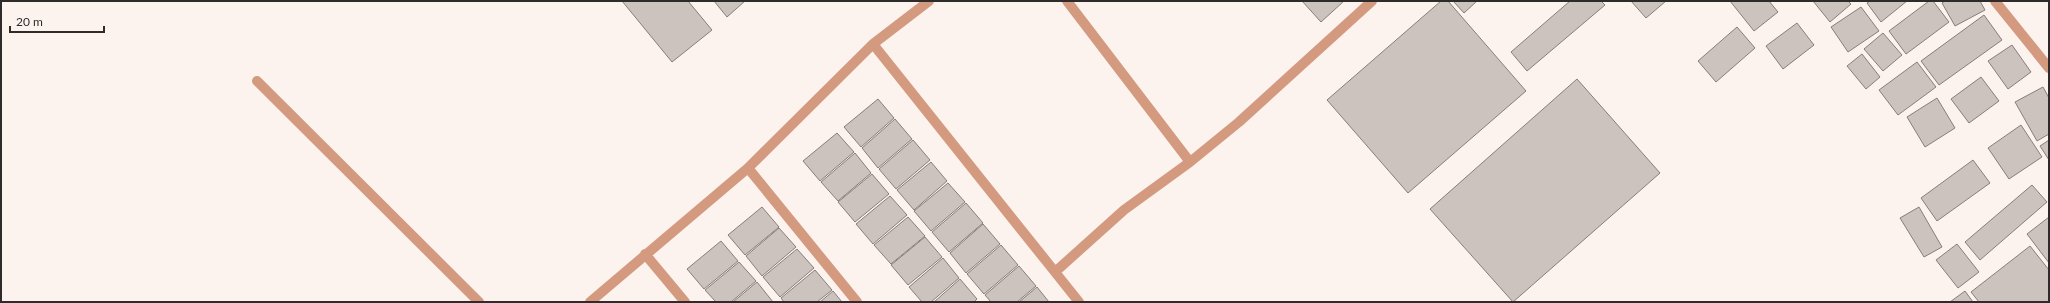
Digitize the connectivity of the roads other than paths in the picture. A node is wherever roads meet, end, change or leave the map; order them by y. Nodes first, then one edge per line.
1 (929, 1) edge
2 (1067, 1) edge
3 (1372, 1) edge
4 (1995, 1) edge
5 (873, 44) junction
6 (2049, 68) edge
7 (257, 81) dead end
8 (1190, 162) junction
9 (748, 168) junction
10 (645, 254) junction
11 (1055, 272) junction
12 (479, 302) edge
13 (590, 302) edge
14 (685, 302) edge
15 (857, 302) edge
16 (1078, 302) edge

1 - 5 street
2 - 8 street
3 - 8 street
4 - 6 street
5 - 9 street
5 - 11 street
7 - 12 street
8 - 11 street
9 - 10 street
9 - 15 street
10 - 13 street
10 - 14 street
11 - 16 street

